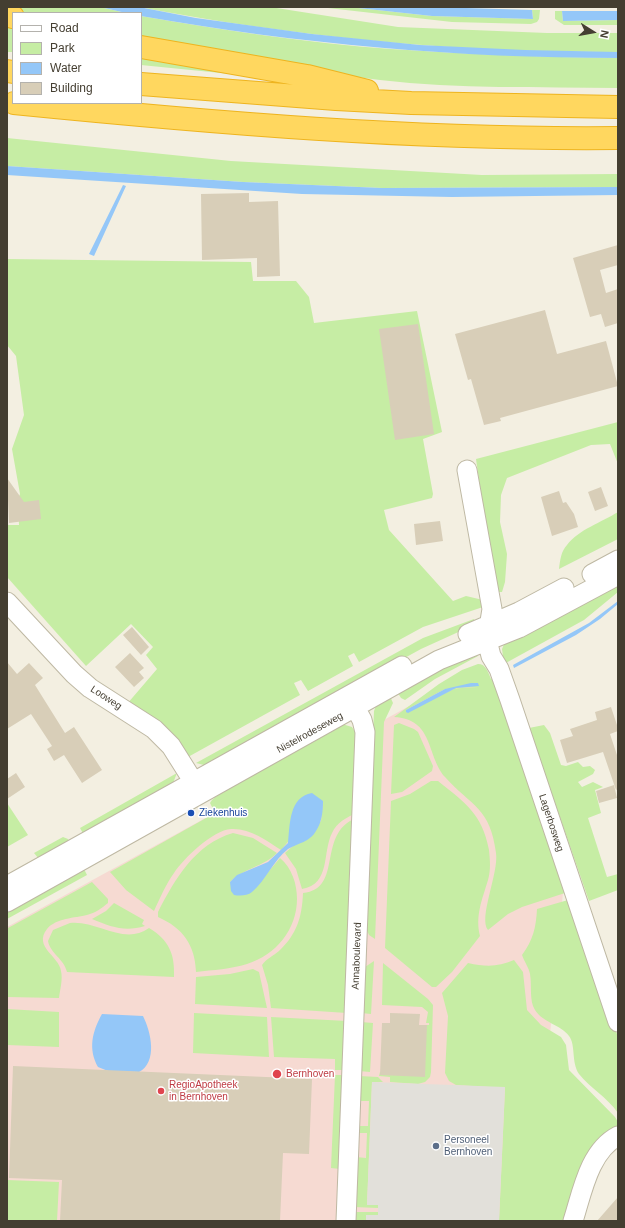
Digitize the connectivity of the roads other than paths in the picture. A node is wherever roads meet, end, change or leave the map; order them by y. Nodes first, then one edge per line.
1 (142, 47) edge
2 (142, 84) edge
3 (411, 103) junction
4 (24, 104) edge
5 (618, 107) edge
6 (618, 138) edge
7 (467, 470) dead end
8 (618, 560) edge
9 (618, 574) edge
10 (7, 602) edge
11 (488, 632) junction
12 (352, 701) junction
13 (198, 788) junction
14 (7, 886) edge
15 (7, 902) edge
16 (618, 1022) edge
17 (618, 1136) edge
18 (346, 1221) edge
19 (573, 1221) edge

1 - 3 highway
2 - 3 highway
3 - 5 highway
4 - 6 highway
7 - 11 street
8 - 11 street, Nistelrodeseweg
9 - 11 street, Nistelrodeseweg
10 - 13 street, Looweg
11 - 12 street, Nistelrodeseweg
11 - 16 street, Lagerbosweg
12 - 13 street, Nistelrodeseweg
12 - 18 street, Annaboulevard
13 - 14 street, Nistelrodeseweg
13 - 15 street, Nistelrodeseweg
17 - 19 street

